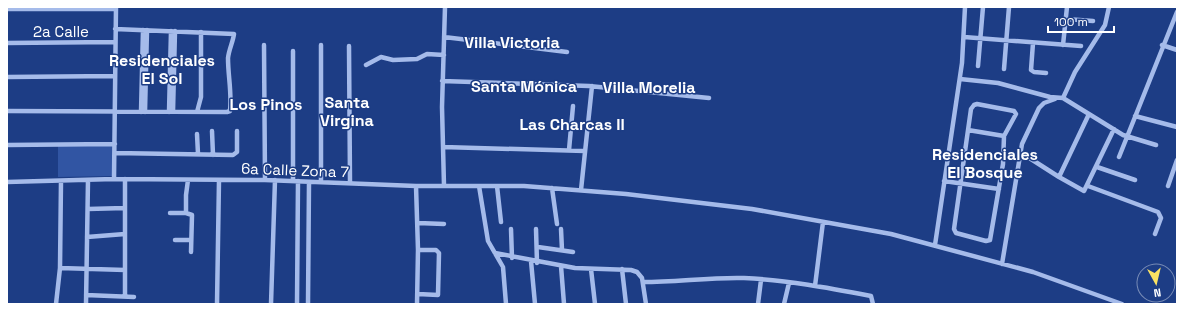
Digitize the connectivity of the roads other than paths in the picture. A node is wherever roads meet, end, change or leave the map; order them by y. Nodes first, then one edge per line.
1 (445, 7) edge
2 (965, 7) edge
3 (983, 7) edge
4 (1009, 7) edge
5 (1067, 7) edge
6 (1109, 7) edge
7 (115, 8) edge
8 (7, 9) edge
9 (1177, 12) edge
10 (1066, 19) junction
11 (1093, 21) dead end
12 (115, 29) junction
13 (145, 30) junction
14 (173, 31) junction
15 (201, 32) junction
16 (444, 37) junction
17 (964, 37) junction
18 (980, 39) junction
19 (1006, 41) junction
20 (115, 42) junction
21 (7, 43) edge
22 (1033, 43) junction
23 (264, 45) dead end
24 (321, 45) dead end
25 (1063, 45) junction
26 (1162, 45) junction
27 (349, 46) dead end
28 (1081, 46) dead end
29 (1177, 50) edge
30 (293, 51) dead end
31 (567, 52) dead end
32 (444, 55) junction
33 (366, 65) dead end
34 (978, 66) dead end
35 (1004, 69) dead end
36 (1046, 73) dead end
37 (115, 76) junction
38 (7, 77) edge
39 (960, 79) junction
40 (442, 81) junction
41 (592, 86) junction
42 (709, 98) dead end
43 (1057, 98) junction
44 (1063, 98) junction
45 (572, 106) dead end
46 (115, 111) junction
47 (7, 112) edge
48 (143, 112) junction
49 (171, 112) junction
50 (197, 112) junction
51 (1089, 114) junction
52 (1135, 116) junction
53 (1177, 127) edge
54 (1114, 129) junction
55 (968, 130) junction
56 (212, 131) dead end
57 (237, 131) dead end
58 (197, 134) dead end
59 (1004, 136) junction
60 (1127, 136) junction
61 (115, 144) junction
62 (7, 145) edge
63 (1156, 145) dead end
64 (443, 147) junction
65 (569, 150) junction
66 (585, 151) junction
67 (1020, 152) junction
68 (114, 153) junction
69 (198, 154) junction
70 (213, 155) junction
71 (1119, 157) dead end
72 (1177, 160) edge
73 (1097, 167) junction
74 (1059, 177) junction
75 (114, 179) junction
76 (125, 179) junction
77 (88, 180) junction
78 (188, 180) junction
79 (219, 180) junction
80 (265, 180) junction
81 (275, 180) junction
82 (1135, 180) dead end
83 (61, 181) junction
84 (296, 181) junction
85 (944, 181) junction
86 (7, 182) edge
87 (309, 182) junction
88 (322, 182) junction
89 (350, 183) junction
90 (960, 183) junction
91 (416, 186) junction
92 (444, 186) junction
93 (479, 186) junction
94 (497, 186) junction
95 (1088, 186) junction
96 (1168, 186) dead end
97 (552, 188) junction
98 (999, 189) junction
99 (581, 190) junction
100 (125, 208) junction
101 (88, 209) junction
102 (170, 213) dead end
103 (186, 213) junction
104 (501, 222) dead end
105 (823, 222) junction
106 (418, 223) junction
107 (444, 224) dead end
108 (557, 224) dead end
109 (511, 229) dead end
110 (536, 229) dead end
111 (561, 230) dead end
112 (125, 234) junction
113 (1155, 234) dead end
114 (87, 237) junction
115 (175, 240) dead end
116 (191, 240) junction
117 (935, 245) junction
118 (538, 247) junction
119 (418, 250) junction
120 (562, 250) junction
121 (191, 252) dead end
122 (573, 252) dead end
123 (495, 254) junction
124 (512, 258) junction
125 (531, 261) junction
126 (537, 262) junction
127 (1002, 264) junction
128 (561, 266) junction
129 (60, 268) junction
130 (87, 269) junction
131 (591, 269) junction
132 (622, 269) junction
133 (125, 270) junction
134 (760, 280) junction
135 (643, 282) junction
136 (789, 283) junction
137 (815, 286) junction
138 (418, 294) junction
139 (86, 295) junction
140 (125, 296) junction
141 (134, 296) dead end
142 (56, 304) edge
143 (86, 304) edge
144 (217, 304) edge
145 (272, 304) edge
146 (297, 304) edge
147 (308, 304) edge
148 (417, 304) edge
149 (506, 304) edge
150 (535, 304) edge
151 (564, 304) edge
152 (595, 304) edge
153 (626, 304) edge
154 (646, 304) edge
155 (758, 304) edge
156 (784, 304) edge
157 (873, 304) edge
158 (1122, 304) edge

1 - 16 street
2 - 17 street
3 - 18 street
4 - 19 street
5 - 10 street
6 - 44 street
7 - 8 street
7 - 12 street
9 - 26 street
10 - 11 street
10 - 25 street
12 - 13 street
12 - 20 street
13 - 14 street
13 - 48 street
14 - 15 street
14 - 49 street
15 - 50 street
15 - 50 street
16 - 31 street
16 - 32 street
17 - 18 street
17 - 39 street
18 - 19 street
18 - 34 street
19 - 22 street
19 - 35 street
20 - 21 street, 2a Calle
20 - 37 street
22 - 25 street
22 - 36 street
23 - 80 street
24 - 88 street
25 - 28 street
26 - 29 street
26 - 52 street
27 - 89 street
30 - 84 street
32 - 33 street
32 - 40 street
37 - 38 street
37 - 46 street
39 - 43 street
39 - 85 street
40 - 41 street
40 - 64 street
41 - 42 street
41 - 66 street
43 - 44 street
43 - 67 street
44 - 51 street
45 - 65 street
46 - 47 street
46 - 48 street
46 - 61 street
48 - 49 street
49 - 50 street
51 - 54 street
51 - 74 street
52 - 53 street
52 - 60 street
54 - 60 street
54 - 73 street
55 - 59 street
55 - 59 street
55 - 90 street
56 - 70 street
57 - 70 street
58 - 69 street
59 - 98 street
60 - 63 street
60 - 71 street
61 - 62 street
61 - 68 street
64 - 65 street
64 - 92 street
65 - 66 street
66 - 99 street
67 - 74 street
67 - 127 street
68 - 69 street
68 - 75 street
69 - 70 street
72 - 96 street
73 - 82 street
73 - 95 street
74 - 95 street
75 - 76 street, 6a Calle Zona 7
75 - 77 street, 6a Calle Zona 7
76 - 78 street, 6a Calle Zona 7
76 - 100 street
77 - 83 street, 6a Calle Zona 7
77 - 101 street
78 - 79 street, 6a Calle Zona 7
78 - 103 street
79 - 80 street, 6a Calle Zona 7
79 - 144 street
80 - 81 street, 6a Calle Zona 7
81 - 84 street, 6a Calle Zona 7
81 - 145 street
83 - 86 street, 6a Calle Zona 7
83 - 129 street
84 - 87 street, 6a Calle Zona 7
84 - 146 street
85 - 90 street
85 - 117 street
87 - 88 street, 6a Calle Zona 7
87 - 147 street
88 - 89 street, 6a Calle Zona 7
89 - 91 street, 6a Calle Zona 7
90 - 98 street
90 - 98 street
91 - 92 street, 6a Calle Zona 7
91 - 106 street
92 - 93 street, 6a Calle Zona 7
93 - 94 street, 6a Calle Zona 7
93 - 123 street
94 - 97 street, 6a Calle Zona 7
94 - 104 street
95 - 113 street
97 - 99 street, 6a Calle Zona 7
97 - 108 street
99 - 105 street, 6a Calle Zona 7
100 - 101 street
100 - 112 street
101 - 114 street
102 - 103 street
103 - 116 street
105 - 117 street, 6a Calle Zona 7
105 - 137 street
106 - 107 street
106 - 119 street
109 - 124 street
110 - 118 street
111 - 120 street
112 - 114 street
112 - 133 street
114 - 130 street
115 - 116 street
116 - 121 street
117 - 127 street, 6a Calle Zona 7
118 - 120 street
118 - 126 street
119 - 138 street
119 - 138 street
120 - 122 street
123 - 124 street
123 - 149 street
124 - 125 street
125 - 126 street
125 - 150 street
126 - 128 street
127 - 158 street, 6a Calle Zona 7
128 - 131 street
128 - 151 street
129 - 130 street
129 - 142 street
130 - 133 street
130 - 139 street
131 - 132 street
131 - 152 street
132 - 135 street
132 - 153 street
133 - 140 street
134 - 135 street
134 - 136 street
134 - 155 street
135 - 154 street
136 - 137 street
136 - 156 street
137 - 157 street
138 - 148 street
139 - 140 street
139 - 143 street
140 - 141 street

